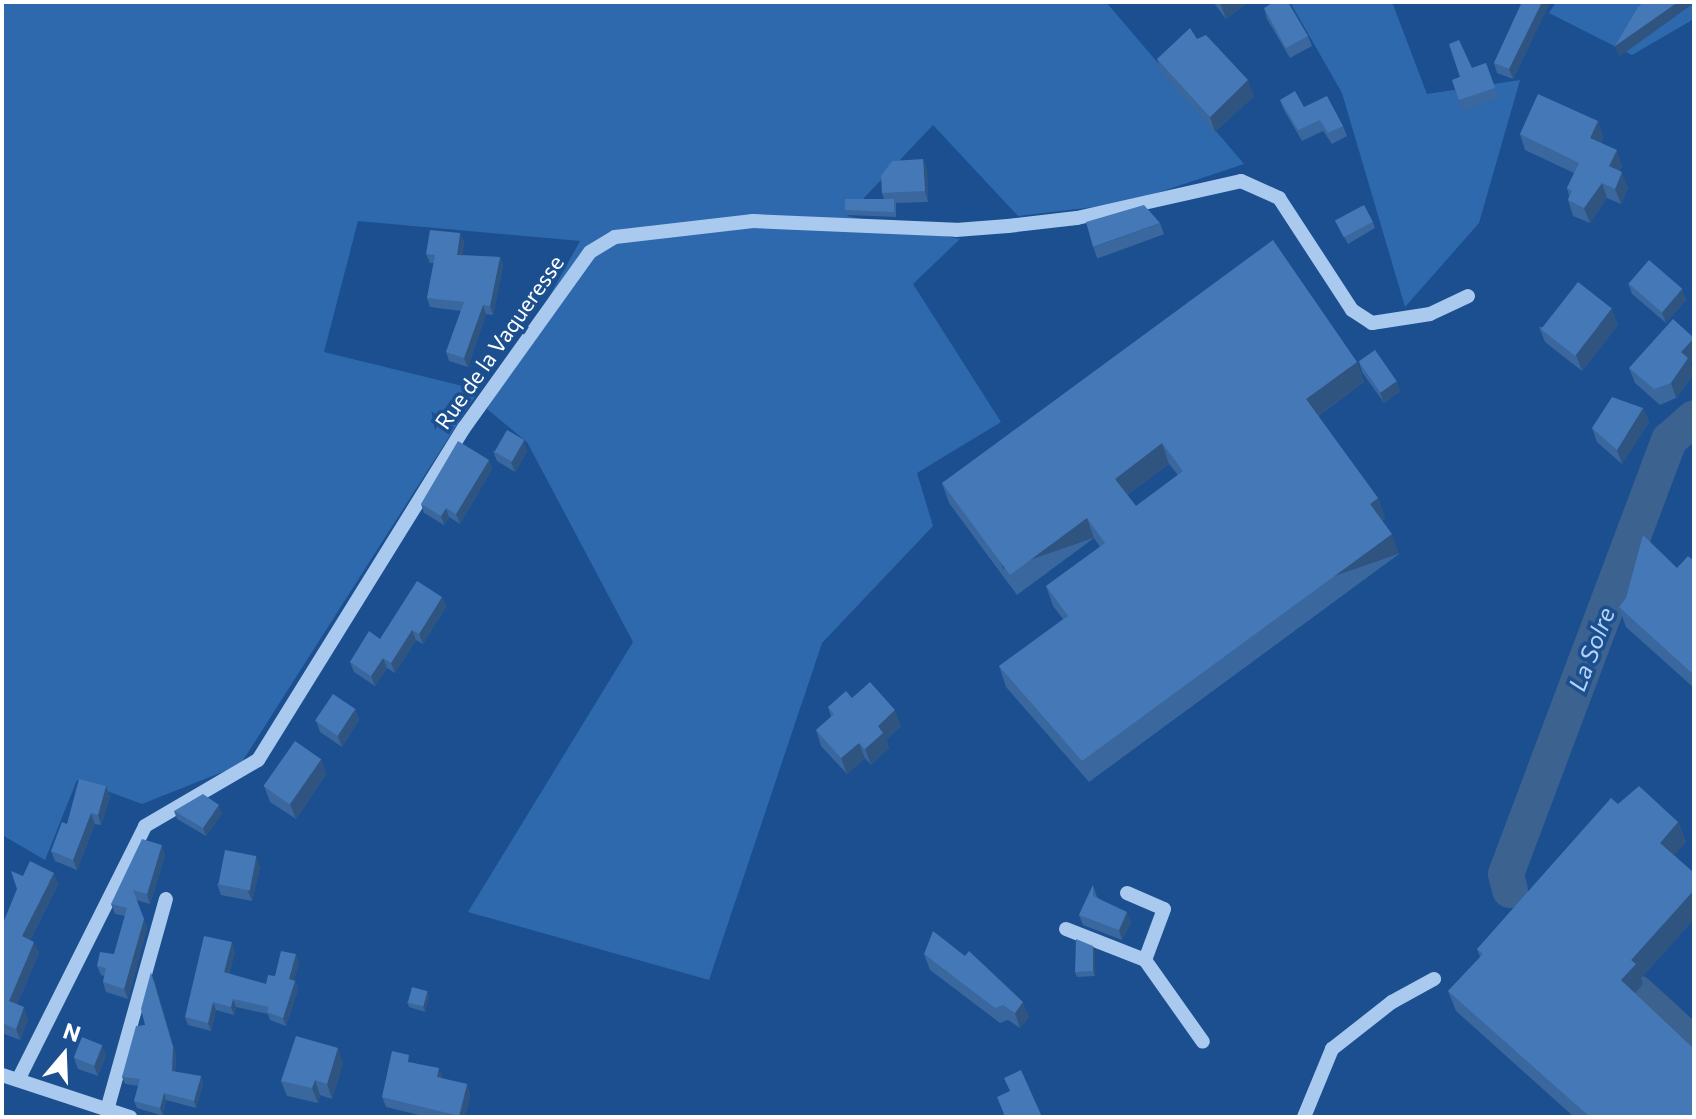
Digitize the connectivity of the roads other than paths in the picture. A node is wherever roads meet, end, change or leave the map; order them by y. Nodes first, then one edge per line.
1 (1468, 296) dead end
2 (1127, 893) dead end
3 (166, 899) dead end
4 (1066, 929) dead end
5 (1145, 960) junction
6 (1434, 979) dead end
7 (1203, 1042) dead end
8 (2, 1075) edge
9 (18, 1080) junction
10 (107, 1110) junction
11 (130, 1117) edge
12 (1304, 1117) edge

1 - 9 street, Rue de la Vaqueresse
2 - 5 street
3 - 10 street
4 - 5 street
5 - 7 street
6 - 12 street
8 - 9 street
9 - 10 street
10 - 11 street

